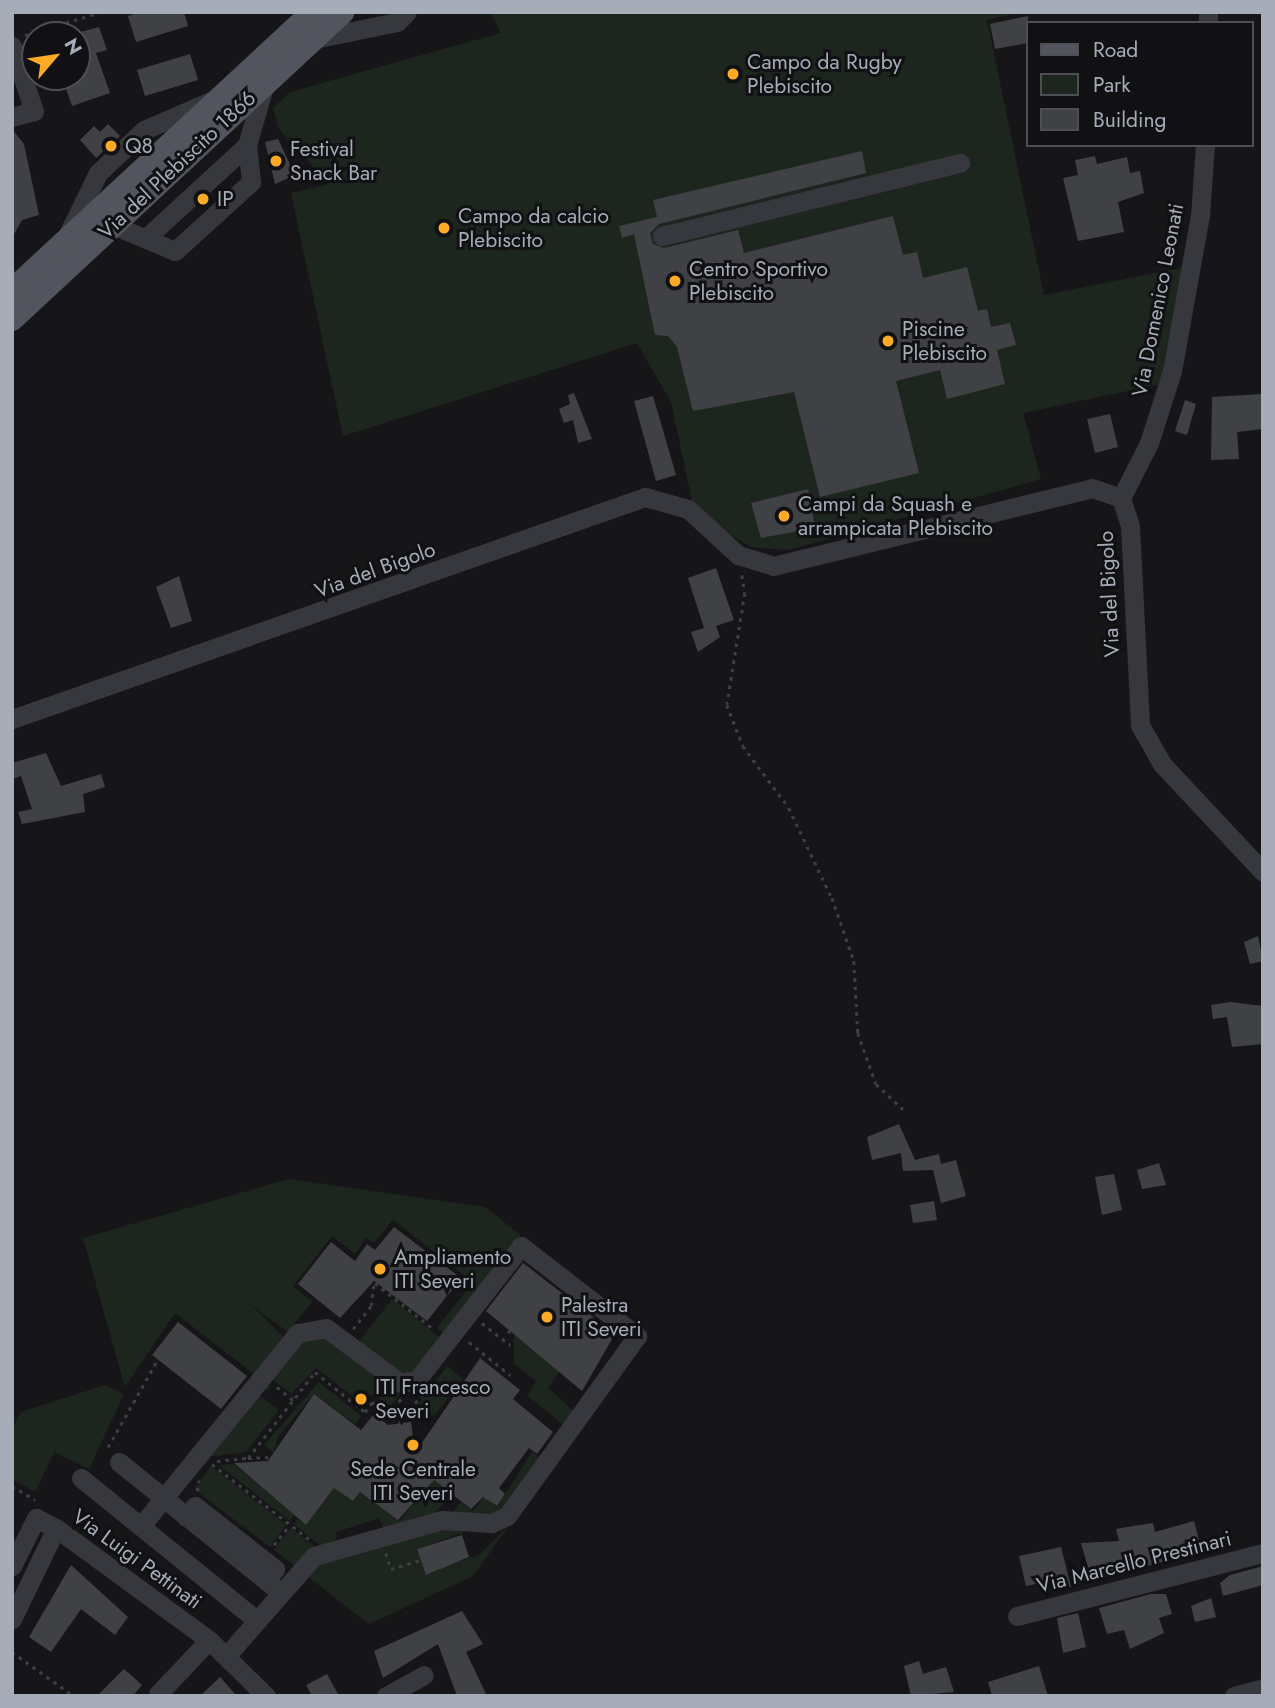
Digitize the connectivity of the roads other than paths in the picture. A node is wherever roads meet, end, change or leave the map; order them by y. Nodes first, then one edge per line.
1 (313, 12) edge
2 (342, 12) edge
3 (407, 12) edge
4 (313, 39) junction
5 (16, 42) edge
6 (265, 83) junction
7 (12, 117) edge
8 (247, 145) junction
9 (1205, 147) edge
10 (960, 163) dead end
11 (113, 225) junction
12 (663, 236) dead end
13 (146, 239) junction
14 (12, 291) edge
15 (12, 318) edge
16 (1121, 498) junction
17 (12, 719) edge
18 (1263, 872) edge
19 (119, 1462) dead end
20 (86, 1482) road end
21 (163, 1499) junction
22 (141, 1526) junction
23 (56, 1528) junction
24 (1263, 1553) edge
25 (12, 1566) edge
26 (273, 1586) junction
27 (1017, 1616) dead end
28 (254, 1618) junction
29 (12, 1619) edge
30 (209, 1640) junction
31 (226, 1656) junction
32 (424, 1675) dead end
33 (1263, 1688) edge
34 (158, 1694) edge
35 (266, 1696) edge
36 (386, 1696) edge
37 (1234, 1696) edge

1 - 14 main road, Via del Plebiscito 1866
2 - 4 main road, Via del Plebiscito 1866
3 - 4 street
4 - 6 main road, Via del Plebiscito 1866
5 - 7 street
6 - 8 street
6 - 11 main road, Via del Plebiscito 1866
8 - 13 street
8 - 13 street
9 - 16 street, Via Domenico Leonati
10 - 12 street
11 - 13 street
11 - 15 main road, Via del Plebiscito 1866
16 - 17 street, Via del Bigolo
16 - 18 street, Via del Bigolo
19 - 21 street
20 - 22 street
21 - 22 street
21 - 26 street
21 - 26 street
22 - 28 street
23 - 25 street, Via Luigi Pettinati
23 - 29 street
23 - 30 street, Via Luigi Pettinati
24 - 27 street, Via Marcello Prestinari
26 - 28 street
28 - 31 street
30 - 31 street, Via Luigi Pettinati
30 - 34 street, Via Luigi Pettinati
31 - 35 street, Via Luigi Pettinati
32 - 36 street
33 - 37 street

